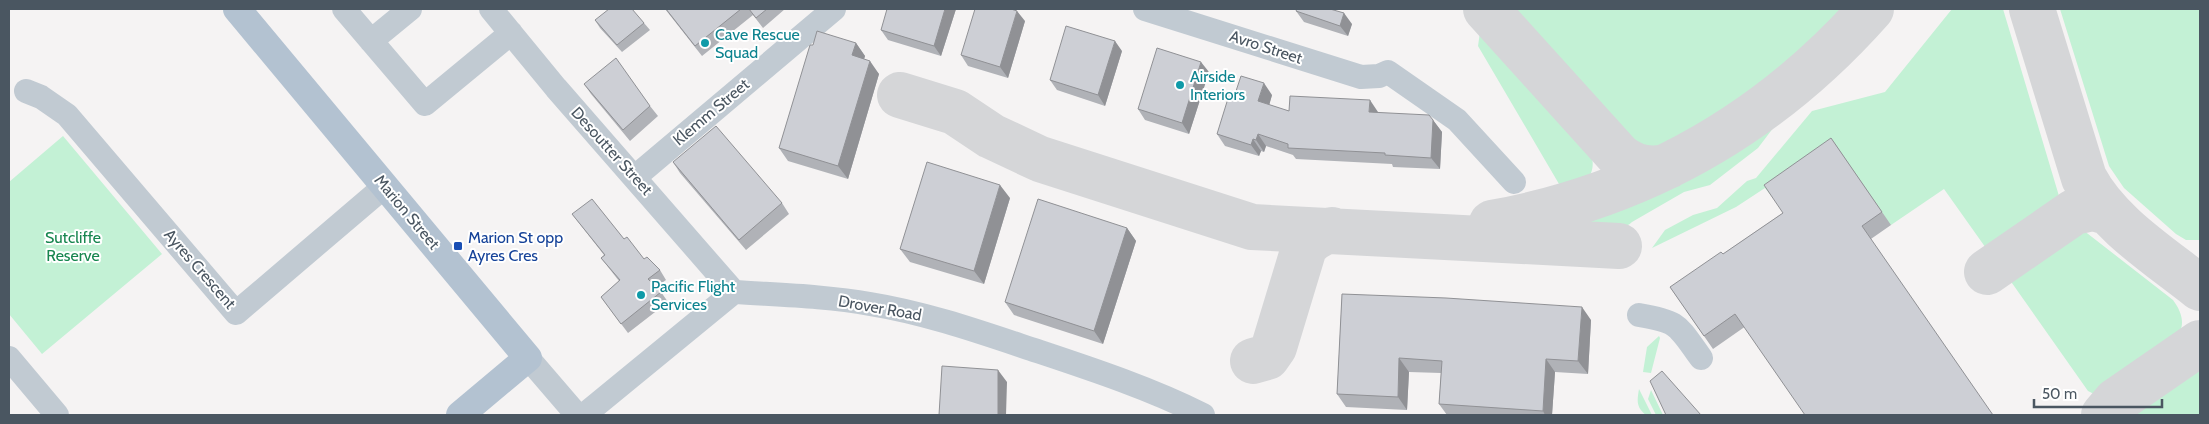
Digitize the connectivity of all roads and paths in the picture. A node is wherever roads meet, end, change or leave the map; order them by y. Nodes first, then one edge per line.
1 (237, 9) edge
2 (344, 9) edge
3 (410, 9) edge
4 (491, 9) edge
5 (834, 9) edge
6 (1145, 9) edge
7 (512, 33) junction
8 (371, 41) junction
9 (26, 90) dead end
10 (635, 176) junction
11 (1514, 182) dead end
12 (385, 186) junction
13 (734, 292) junction
14 (1639, 316) dead end
15 (9, 358) edge
16 (528, 358) junction
17 (1701, 358) dead end
18 (57, 415) edge
19 (460, 415) edge
20 (577, 415) edge
21 (584, 415) edge
22 (1203, 415) edge

1 - 12 main road, Marion Street
2 - 8 street
3 - 8 street
4 - 7 street, Desoutter Street
5 - 10 street, Klemm Street
6 - 11 street, Avro Street
7 - 8 street
7 - 10 street, Desoutter Street
9 - 12 street, Ayres Crescent
10 - 13 street, Desoutter Street
12 - 16 main road, Marion Street
13 - 21 street
13 - 22 street, Drover Road
14 - 17 street
15 - 18 street
16 - 19 main road
16 - 20 street, Marion Street

